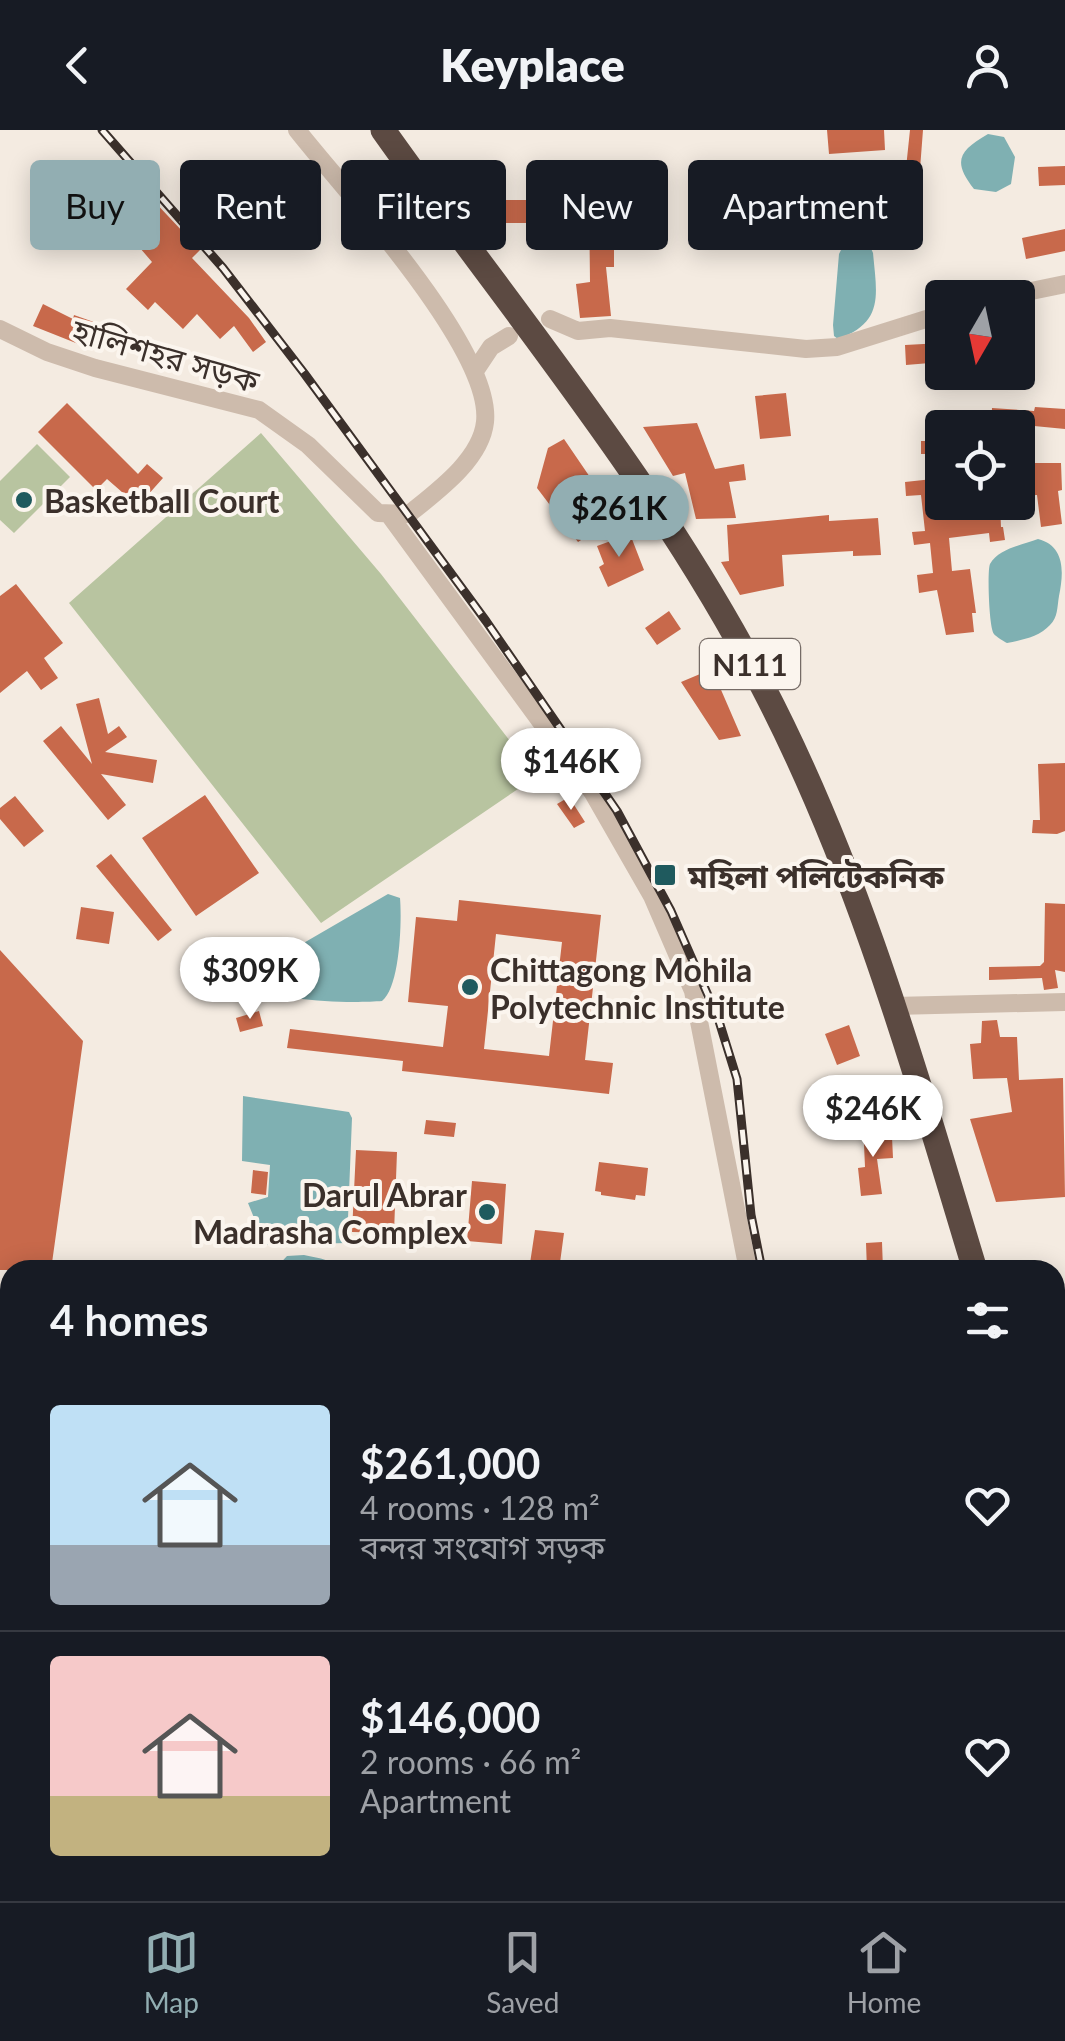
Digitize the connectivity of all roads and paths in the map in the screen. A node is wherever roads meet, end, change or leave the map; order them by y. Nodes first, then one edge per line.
1 (298, 130) edge
2 (383, 130) edge
3 (1065, 284) edge
4 (1035, 290) edge
5 (550, 319) dead end
6 (925, 319) edge
7 (0, 329) edge
8 (509, 336) dead end
9 (474, 371) junction
10 (390, 516) junction
11 (1065, 1002) edge
12 (894, 1006) junction
13 (746, 1260) edge
14 (972, 1260) edge

1 - 9 street
2 - 12 highway, N111
3 - 4 street
5 - 6 street
7 - 10 street, হালিশহর সড়ক
8 - 9 street
9 - 10 street
10 - 13 street, হালিশহর সড়ক
11 - 12 street
12 - 14 highway, N111

